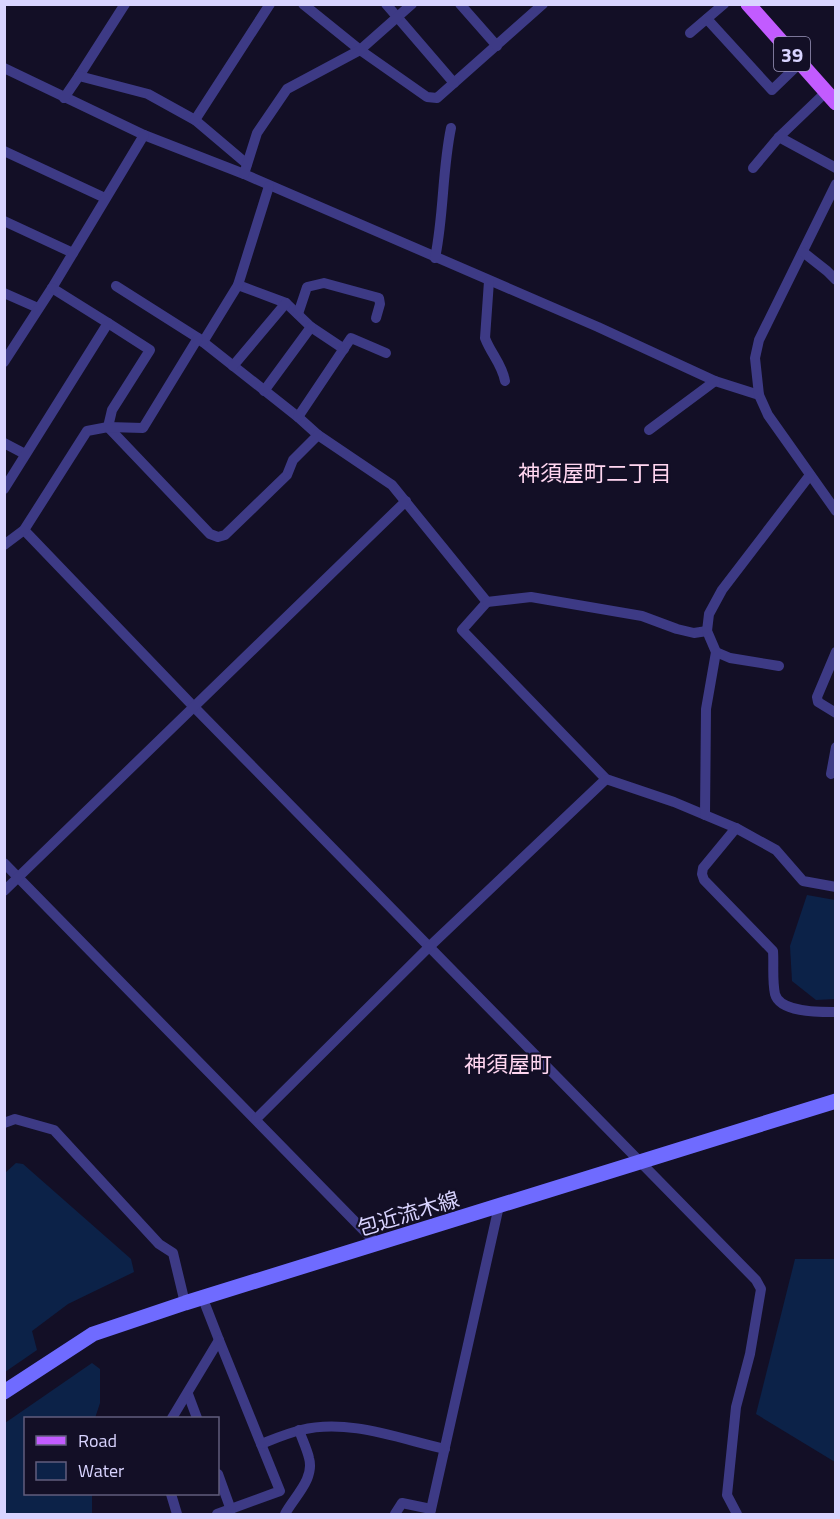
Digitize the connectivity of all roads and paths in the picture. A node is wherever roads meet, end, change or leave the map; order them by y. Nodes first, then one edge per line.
1 (125, 4) edge
2 (270, 4) edge
3 (303, 4) edge
4 (386, 4) edge
5 (412, 4) edge
6 (460, 4) edge
7 (543, 4) edge
8 (724, 4) edge
9 (748, 4) edge
10 (398, 18) junction
11 (707, 19) junction
12 (690, 33) dead end
13 (497, 46) junction
14 (360, 50) junction
15 (800, 63) junction
16 (4, 68) edge
17 (79, 76) junction
18 (454, 83) junction
19 (64, 98) junction
20 (831, 98) edge
21 (195, 120) junction
22 (451, 128) dead end
23 (144, 135) junction
24 (779, 137) junction
25 (4, 151) edge
26 (753, 168) dead end
27 (836, 168) edge
28 (245, 169) junction
29 (836, 184) edge
30 (269, 186) junction
31 (105, 198) junction
32 (4, 221) edge
33 (803, 252) junction
34 (73, 253) junction
35 (435, 258) junction
36 (836, 280) edge
37 (489, 281) junction
38 (238, 285) junction
39 (116, 286) dead end
40 (52, 288) junction
41 (4, 292) edge
42 (286, 303) junction
43 (38, 308) junction
44 (298, 314) junction
45 (376, 318) dead end
46 (108, 323) junction
47 (311, 327) junction
48 (200, 340) junction
49 (344, 349) junction
50 (386, 353) dead end
51 (4, 362) edge
52 (233, 366) junction
53 (505, 381) dead end
54 (715, 381) junction
55 (264, 391) junction
56 (759, 395) junction
57 (298, 417) junction
58 (108, 427) junction
59 (649, 430) dead end
60 (318, 435) junction
61 (4, 443) edge
62 (25, 454) junction
63 (810, 475) junction
64 (4, 489) edge
65 (406, 501) junction
66 (836, 511) edge
67 (24, 530) junction
68 (4, 544) edge
69 (487, 602) junction
70 (707, 631) junction
71 (717, 652) junction
72 (836, 652) edge
73 (780, 666) dead end
74 (194, 707) junction
75 (836, 713) edge
76 (836, 747) edge
77 (831, 774) dead end
78 (606, 779) junction
79 (705, 815) junction
80 (736, 828) junction
81 (4, 863) edge
82 (18, 877) junction
83 (836, 887) edge
84 (4, 891) edge
85 (429, 947) junction
86 (836, 1012) edge
87 (836, 1101) edge
88 (256, 1119) junction
89 (4, 1123) edge
90 (641, 1162) junction
91 (499, 1206) junction
92 (377, 1244) junction
93 (203, 1299) junction
94 (185, 1303) junction
95 (219, 1340) junction
96 (4, 1392) edge
97 (188, 1394) junction
98 (173, 1417) edge
99 (196, 1417) edge
100 (299, 1431) junction
101 (261, 1444) junction
102 (445, 1449) junction
103 (219, 1476) edge
104 (171, 1495) edge
105 (231, 1509) junction
106 (431, 1512) edge
107 (177, 1515) edge
108 (217, 1515) edge
109 (285, 1515) edge
110 (395, 1515) edge
111 (737, 1515) edge

1 - 17 street
2 - 21 street
3 - 14 street
4 - 10 street
5 - 10 street
6 - 13 street
7 - 13 street
8 - 11 street
9 - 15 main road, 39
10 - 14 street
10 - 18 street
11 - 12 street
11 - 15 street
13 - 18 street
14 - 18 street
14 - 28 street
15 - 20 main road, 39
16 - 19 street
17 - 19 street
17 - 21 street
19 - 23 street
20 - 24 street
21 - 28 street
22 - 35 street
23 - 28 street
23 - 31 street
24 - 26 street
24 - 27 street
25 - 31 street
28 - 30 street
29 - 33 street
30 - 35 street
30 - 38 street
31 - 34 street
32 - 34 street
33 - 36 street
33 - 56 street
34 - 40 street
35 - 37 street
37 - 53 street
37 - 54 street
38 - 42 street
38 - 48 street
39 - 48 street
40 - 43 street
40 - 46 street
41 - 43 street
42 - 44 street
42 - 52 street
43 - 51 street
44 - 45 street
44 - 47 street
46 - 58 street
46 - 62 street
47 - 49 street
47 - 55 street
48 - 52 street
48 - 58 street
49 - 50 street
49 - 57 street
52 - 55 street
54 - 56 street
54 - 59 street
55 - 57 street
56 - 63 street
57 - 60 street
58 - 60 street
58 - 67 street
60 - 65 street
61 - 62 street
62 - 64 street
63 - 66 street
63 - 70 street
65 - 69 street
65 - 74 street
67 - 68 street
67 - 74 street
69 - 70 street
69 - 78 street
70 - 71 street
71 - 73 street
71 - 79 street
72 - 75 street
74 - 82 street
74 - 85 street
76 - 77 street
78 - 79 street
78 - 85 street
79 - 80 street
80 - 83 street
80 - 86 street
81 - 82 street
82 - 84 street
82 - 88 street
85 - 88 street
85 - 90 street
87 - 90 street, 包近流木線
88 - 92 street
89 - 94 street
90 - 91 street, 包近流木線
90 - 111 street
91 - 92 street, 包近流木線
91 - 102 street
92 - 93 street, 包近流木線
93 - 94 street, 包近流木線
93 - 95 street
94 - 96 street, 包近流木線
95 - 97 street
95 - 101 street
97 - 98 street
97 - 99 street
100 - 101 street
100 - 102 street
100 - 109 street
101 - 105 street
102 - 106 street
103 - 105 street
104 - 107 street
105 - 108 street
106 - 110 street

